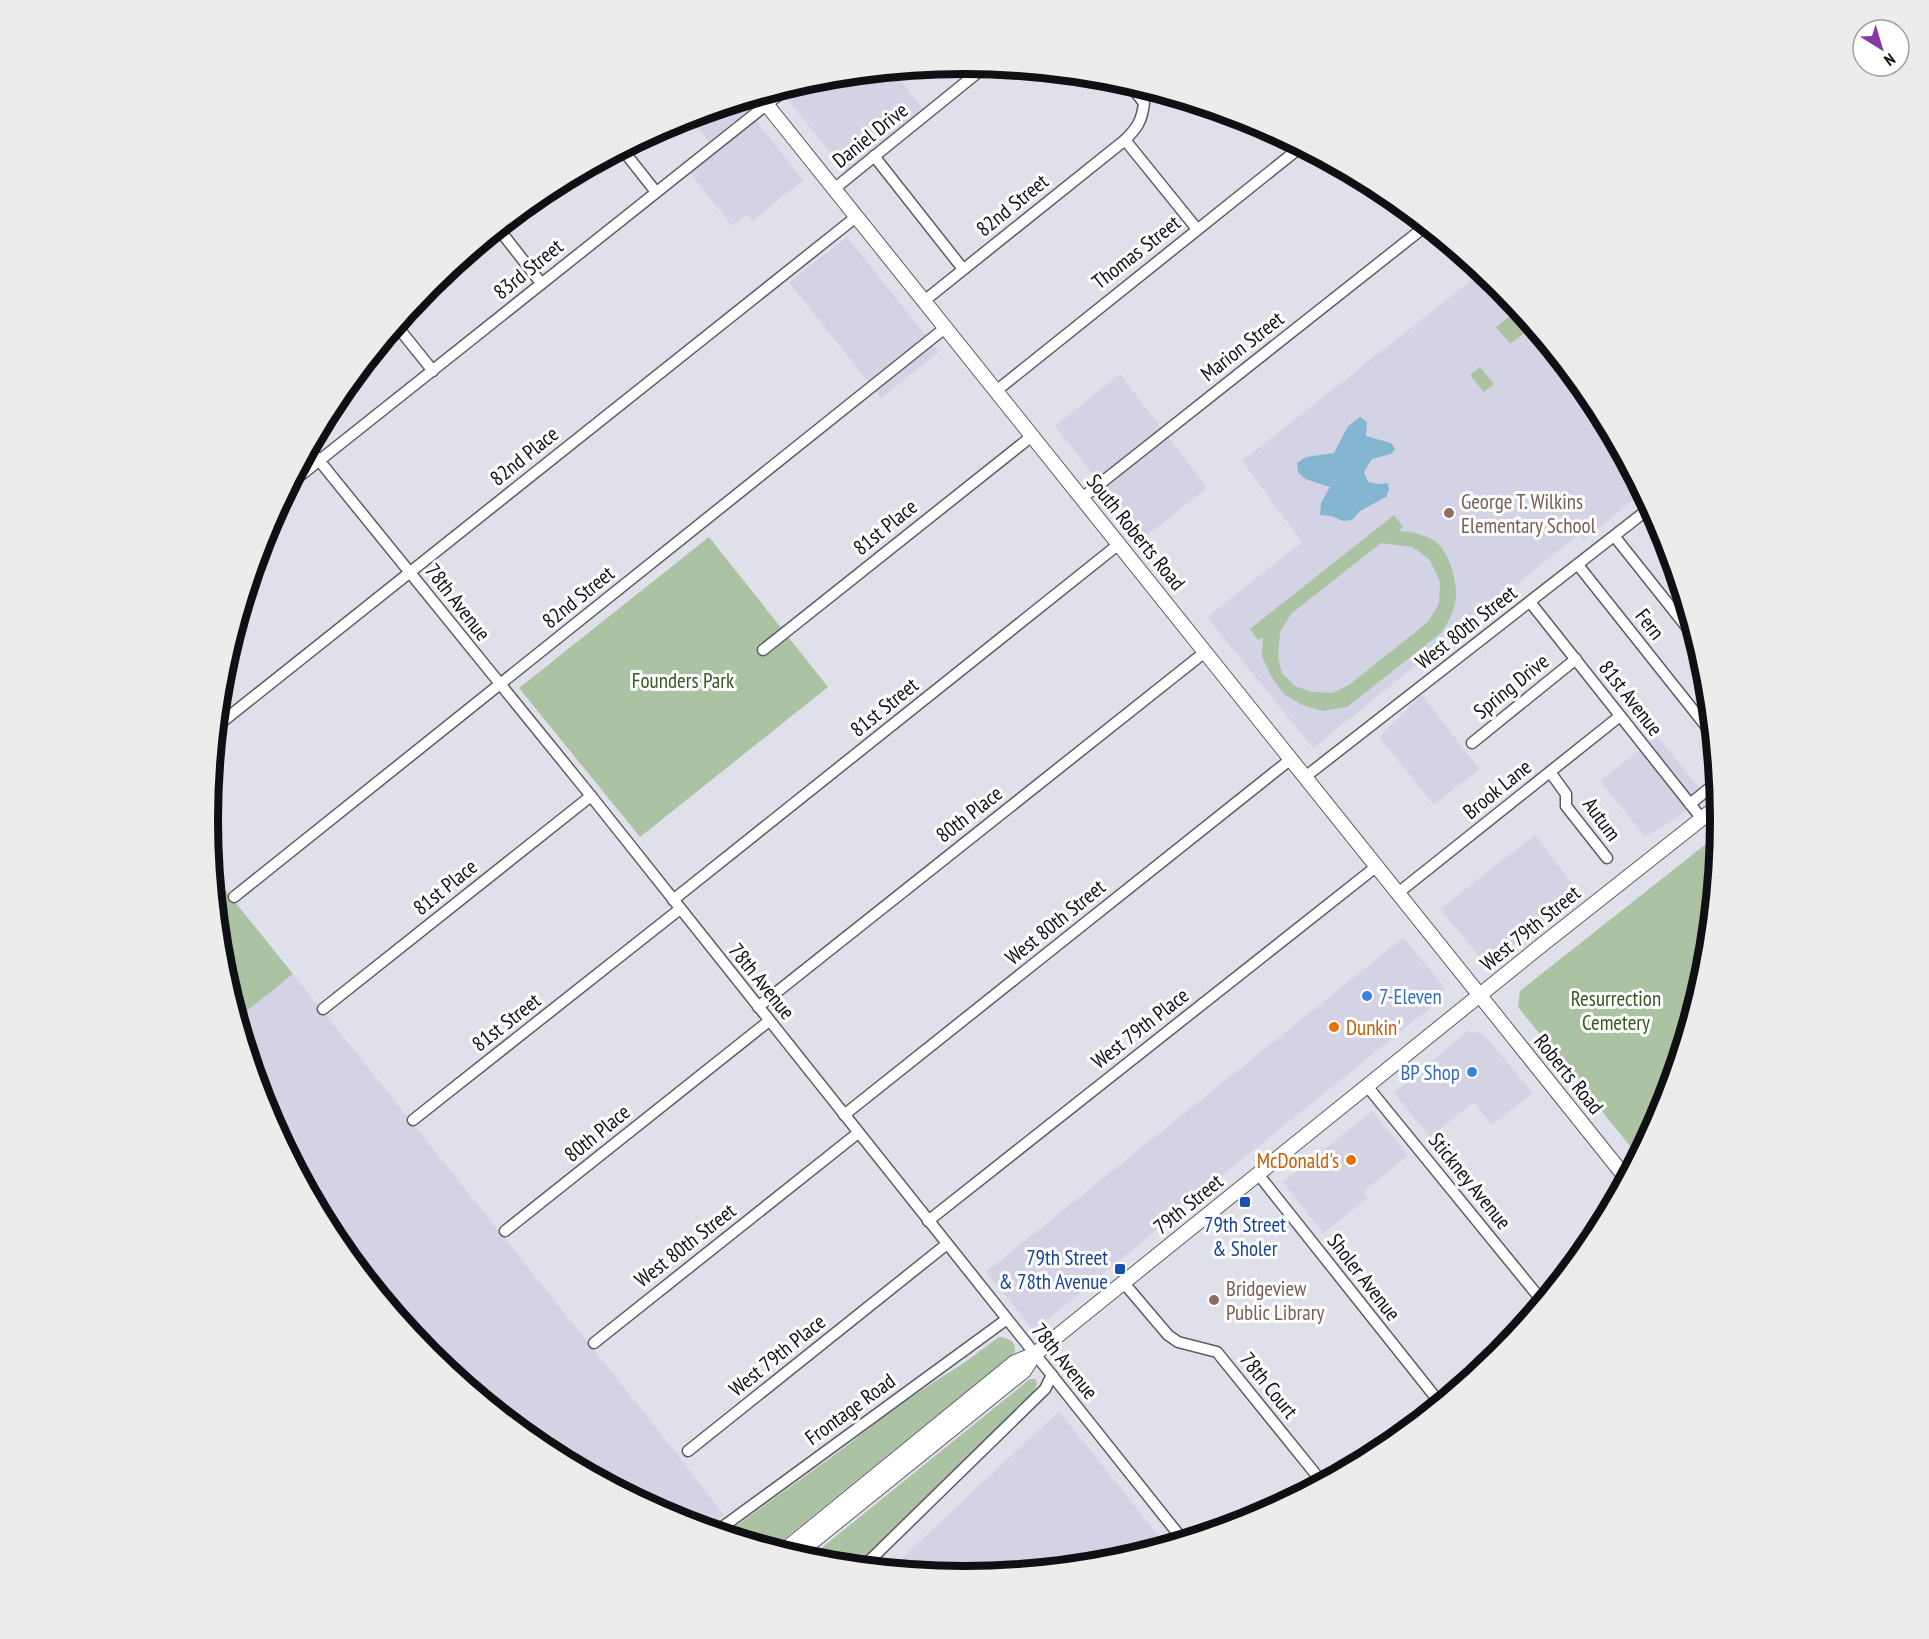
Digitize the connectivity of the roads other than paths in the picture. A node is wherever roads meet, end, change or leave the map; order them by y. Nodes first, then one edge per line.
1 (976, 74) edge
2 (1137, 94) edge
3 (764, 101) edge
4 (760, 102) edge
5 (1125, 140) junction
6 (1296, 151) edge
7 (626, 155) edge
8 (874, 156) junction
9 (834, 189) junction
10 (656, 192) junction
11 (856, 217) junction
12 (1197, 229) junction
13 (1421, 230) edge
14 (503, 234) edge
15 (963, 269) junction
16 (541, 283) junction
17 (924, 301) junction
18 (945, 327) junction
19 (401, 331) edge
20 (433, 371) junction
21 (996, 390) junction
22 (1032, 436) junction
23 (314, 454) edge
24 (319, 460) junction
25 (304, 472) edge
26 (1082, 498) junction
27 (1644, 513) edge
28 (1615, 537) junction
29 (1119, 544) junction
30 (1578, 565) junction
31 (410, 573) junction
32 (1530, 602) junction
33 (1684, 624) edge
34 (764, 650) dead end
35 (1205, 652) junction
36 (1576, 659) junction
37 (499, 685) junction
38 (1620, 716) junction
39 (225, 719) edge
40 (1704, 724) edge
41 (1472, 742) dead end
42 (1291, 759) junction
43 (1550, 772) junction
44 (1305, 777) junction
45 (1710, 788) edge
46 (591, 796) junction
47 (1690, 804) junction
48 (1711, 812) edge
49 (1702, 819) junction
50 (1606, 858) dead end
51 (1377, 867) junction
52 (1398, 893) junction
53 (234, 897) dead end
54 (676, 904) junction
55 (1479, 995) junction
56 (758, 1007) junction
57 (323, 1009) dead end
58 (769, 1021) junction
59 (1367, 1086) junction
60 (844, 1115) junction
61 (413, 1120) dead end
62 (858, 1133) junction
63 (1621, 1172) edge
64 (1258, 1174) junction
65 (928, 1221) junction
66 (505, 1231) dead end
67 (947, 1244) junction
68 (1123, 1282) junction
69 (1538, 1296) edge
70 (1007, 1319) junction
71 (594, 1343) dead end
72 (1035, 1354) junction
73 (1052, 1375) junction
74 (1435, 1397) edge
75 (688, 1451) dead end
76 (1318, 1477) edge
77 (724, 1526) edge
78 (1178, 1534) edge
79 (791, 1545) edge
80 (805, 1548) edge
81 (871, 1559) edge

1 - 8 street, Daniel Drive
2 - 5 street
3 - 9 main road, South Roberts Road
4 - 10 street, 83rd Street
5 - 12 street
5 - 15 street, 82nd Street
6 - 12 street, Thomas Street
7 - 10 street
8 - 9 street, Daniel Drive
8 - 15 street
9 - 11 main road, South Roberts Road
10 - 16 street, 83rd Street
11 - 17 main road, South Roberts Road
11 - 31 street, 82nd Place
12 - 21 street, Thomas Street
13 - 26 street, Marion Street
14 - 16 street
15 - 17 street, 82nd Street
16 - 20 street, 83rd Street
17 - 18 main road, South Roberts Road
18 - 21 main road, South Roberts Road
18 - 37 street, 82nd Street
19 - 20 street
20 - 24 street, 83rd Street
21 - 22 main road, South Roberts Road
22 - 26 main road, South Roberts Road
22 - 34 street, 81st Place
23 - 24 street, 78th Avenue
24 - 25 street, 83rd Street
24 - 31 street, 78th Avenue
26 - 29 main road, South Roberts Road
27 - 28 street, West 80th Street
28 - 30 street, West 80th Street
28 - 33 street
29 - 35 main road, South Roberts Road
29 - 54 street, 81st Street
30 - 32 street, West 80th Street
30 - 40 street, Fern
31 - 37 street, 78th Avenue
31 - 39 street, 82nd Place
32 - 36 street, 81st Avenue
32 - 44 street, West 80th Street
35 - 42 main road, South Roberts Road
35 - 56 street, 80th Place
36 - 38 street, 81st Avenue
36 - 41 street, Spring Drive
37 - 46 street, 78th Avenue
37 - 53 street, 82nd Street
38 - 43 street, Brook Lane
38 - 47 street, 81st Avenue
42 - 44 main road, South Roberts Road
42 - 60 street, West 80th Street
43 - 50 street, Autum
43 - 52 street, Brook Lane
44 - 51 main road, South Roberts Road
45 - 47 street
46 - 54 street, 78th Avenue
46 - 57 street, 81st Place
47 - 49 street, 81st Avenue
48 - 49 main road, West 79th Street
49 - 55 main road, West 79th Street
51 - 52 main road, South Roberts Road
51 - 65 street, West 79th Place
52 - 55 main road, South Roberts Road
54 - 56 street, 78th Avenue
54 - 61 street, 81st Street
55 - 59 main road, West 79th Street
55 - 63 main road, Roberts Road
56 - 58 street, 78th Avenue
58 - 60 street, 78th Avenue
58 - 66 street, 80th Place
59 - 64 main road, 79th Street
59 - 69 street, Stickney Avenue
60 - 62 street, 78th Avenue
62 - 65 street, 78th Avenue
62 - 71 street, West 80th Street
64 - 68 main road, 79th Street
64 - 74 street, Sholer Avenue
65 - 67 street, 78th Avenue
67 - 70 street, 78th Avenue
67 - 75 street, West 79th Place
68 - 72 main road, 79th Street
68 - 76 street, 78th Court
70 - 72 street, 78th Avenue
70 - 77 street, Frontage Road
72 - 73 street, 78th Avenue
72 - 79 main road, 79th Street
72 - 80 main road, 79th Street
73 - 78 street, 78th Avenue
73 - 81 street

